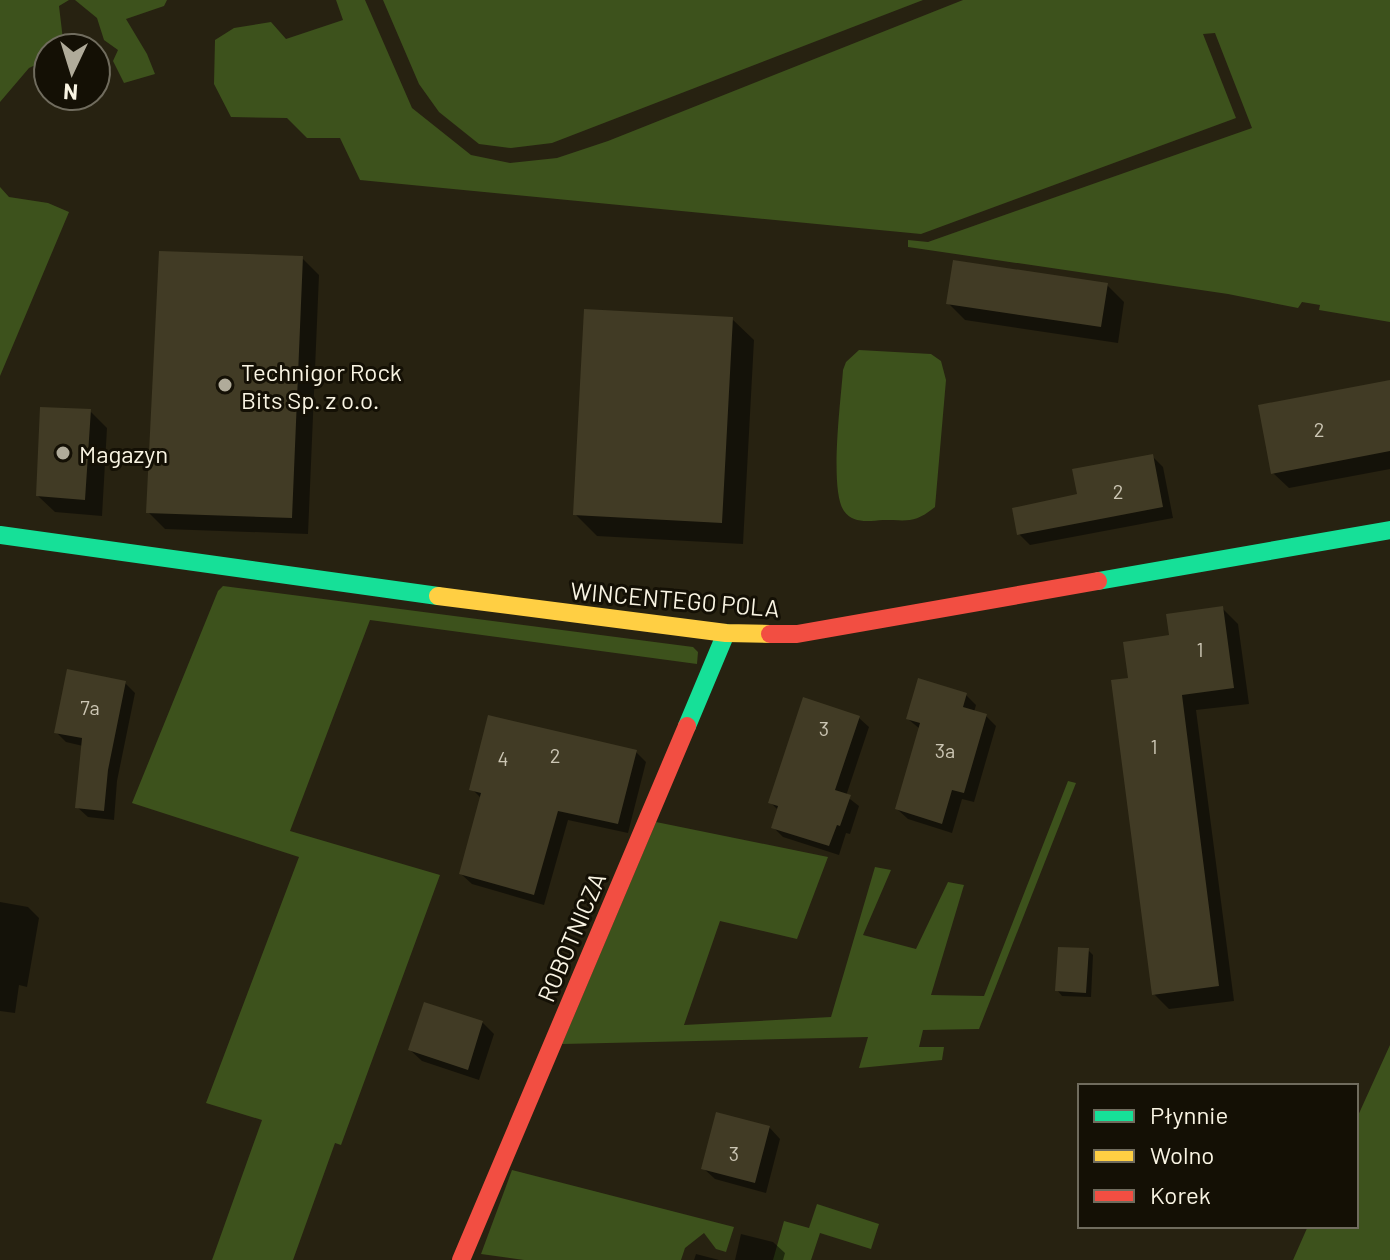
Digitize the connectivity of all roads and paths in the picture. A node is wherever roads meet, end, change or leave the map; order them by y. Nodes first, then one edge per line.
1 (1390, 530) edge
2 (0, 535) edge
3 (726, 633) junction
4 (461, 1260) edge

1 - 3 street, WINCENTEGO POLA
2 - 3 street, WINCENTEGO POLA
3 - 4 street, ROBOTNICZA

